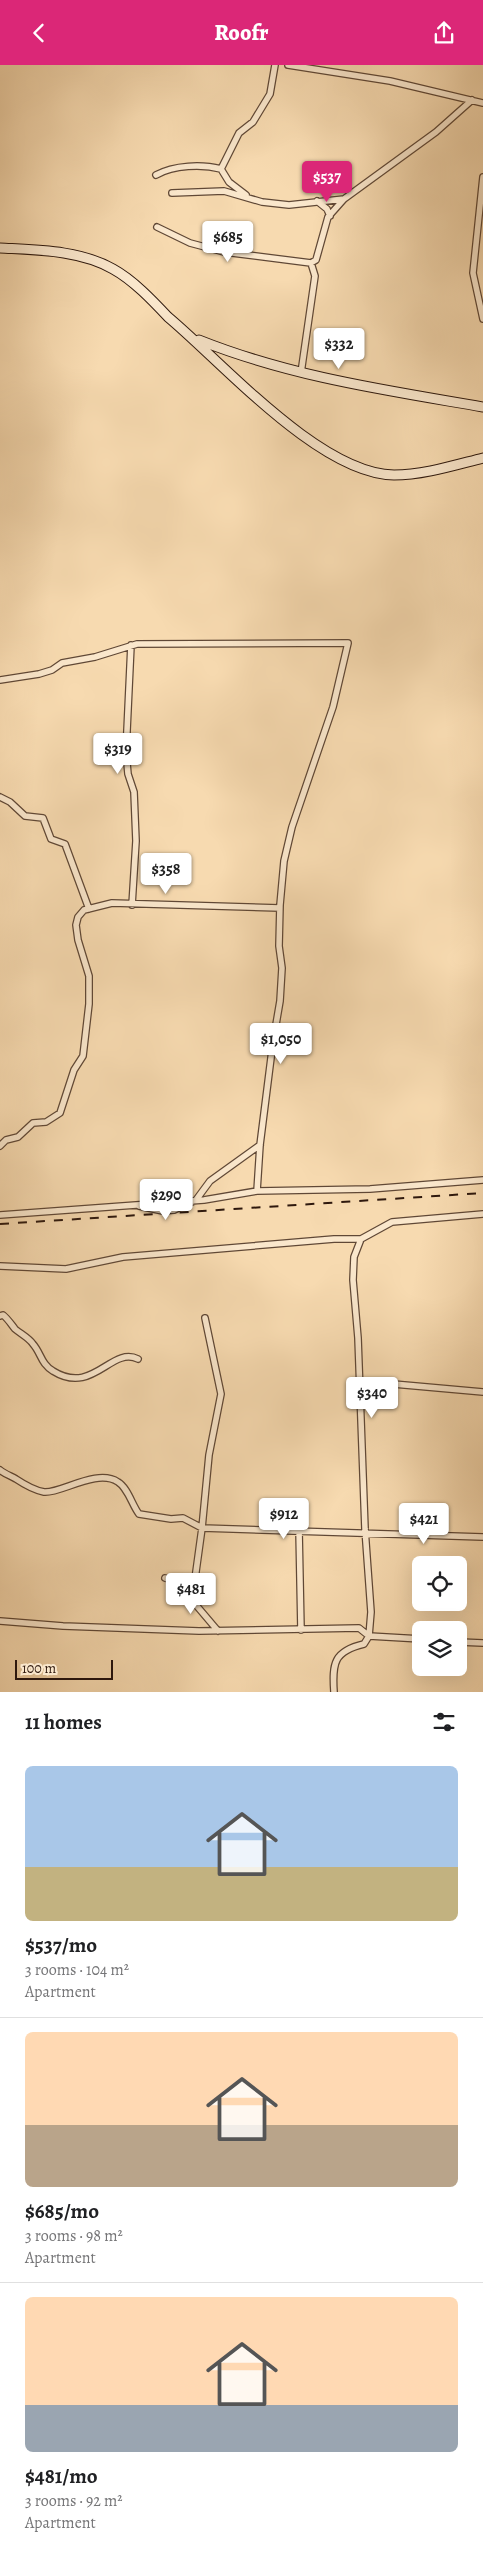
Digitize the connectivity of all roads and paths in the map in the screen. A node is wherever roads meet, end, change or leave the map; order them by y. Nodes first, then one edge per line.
1 (275, 65) edge
2 (288, 65) edge
3 (315, 67) edge
4 (472, 100) junction
5 (483, 103) edge
6 (221, 169) junction
7 (156, 175) dead end
8 (483, 177) edge
9 (172, 193) dead end
10 (249, 198) junction
11 (344, 199) junction
12 (316, 201) junction
13 (330, 216) junction
14 (157, 227) dead end
15 (0, 248) edge
16 (311, 263) junction
17 (483, 319) edge
18 (193, 338) junction
19 (300, 373) junction
20 (483, 407) edge
21 (483, 458) edge
22 (131, 645) junction
23 (0, 680) edge
24 (0, 797) edge
25 (132, 905) junction
26 (280, 907) junction
27 (89, 909) junction
28 (260, 1145) junction
29 (0, 1146) edge
30 (483, 1181) edge
31 (257, 1191) junction
32 (196, 1200) junction
33 (483, 1214) edge
34 (0, 1215) edge
35 (361, 1239) junction
36 (0, 1266) edge
37 (0, 1316) edge
38 (205, 1317) dead end
39 (138, 1359) dead end
40 (360, 1381) junction
41 (483, 1392) edge
42 (0, 1470) edge
43 (202, 1528) junction
44 (299, 1530) junction
45 (366, 1533) junction
46 (483, 1537) edge
47 (165, 1577) dead end
48 (194, 1586) junction
49 (0, 1621) edge
50 (302, 1630) junction
51 (218, 1631) junction
52 (369, 1636) junction
53 (412, 1638) edge
54 (467, 1642) edge
55 (483, 1643) edge
56 (334, 1692) edge

1 - 6 street
2 - 3 street
3 - 4 street
4 - 5 street
4 - 11 street
6 - 7 street
6 - 10 street
8 - 17 street
9 - 10 street
10 - 12 street
11 - 12 street
11 - 13 street
12 - 13 street
13 - 16 street
14 - 16 street
15 - 18 street
16 - 19 street
18 - 19 street
18 - 21 street
19 - 20 street
22 - 23 street
22 - 25 street
22 - 26 street
24 - 27 street
25 - 26 street
25 - 27 street
26 - 28 street
27 - 29 street
28 - 31 street
28 - 32 street
30 - 31 street
31 - 32 street
32 - 34 street
33 - 35 street
35 - 36 street
35 - 40 street
37 - 39 street
38 - 43 street
40 - 41 street
40 - 45 street
42 - 43 street
43 - 44 street
43 - 48 street
44 - 45 street
44 - 50 street
45 - 46 street
45 - 52 street
47 - 48 street
48 - 51 street
49 - 51 street
50 - 51 street
50 - 52 street
52 - 53 street
52 - 56 street
54 - 55 street

